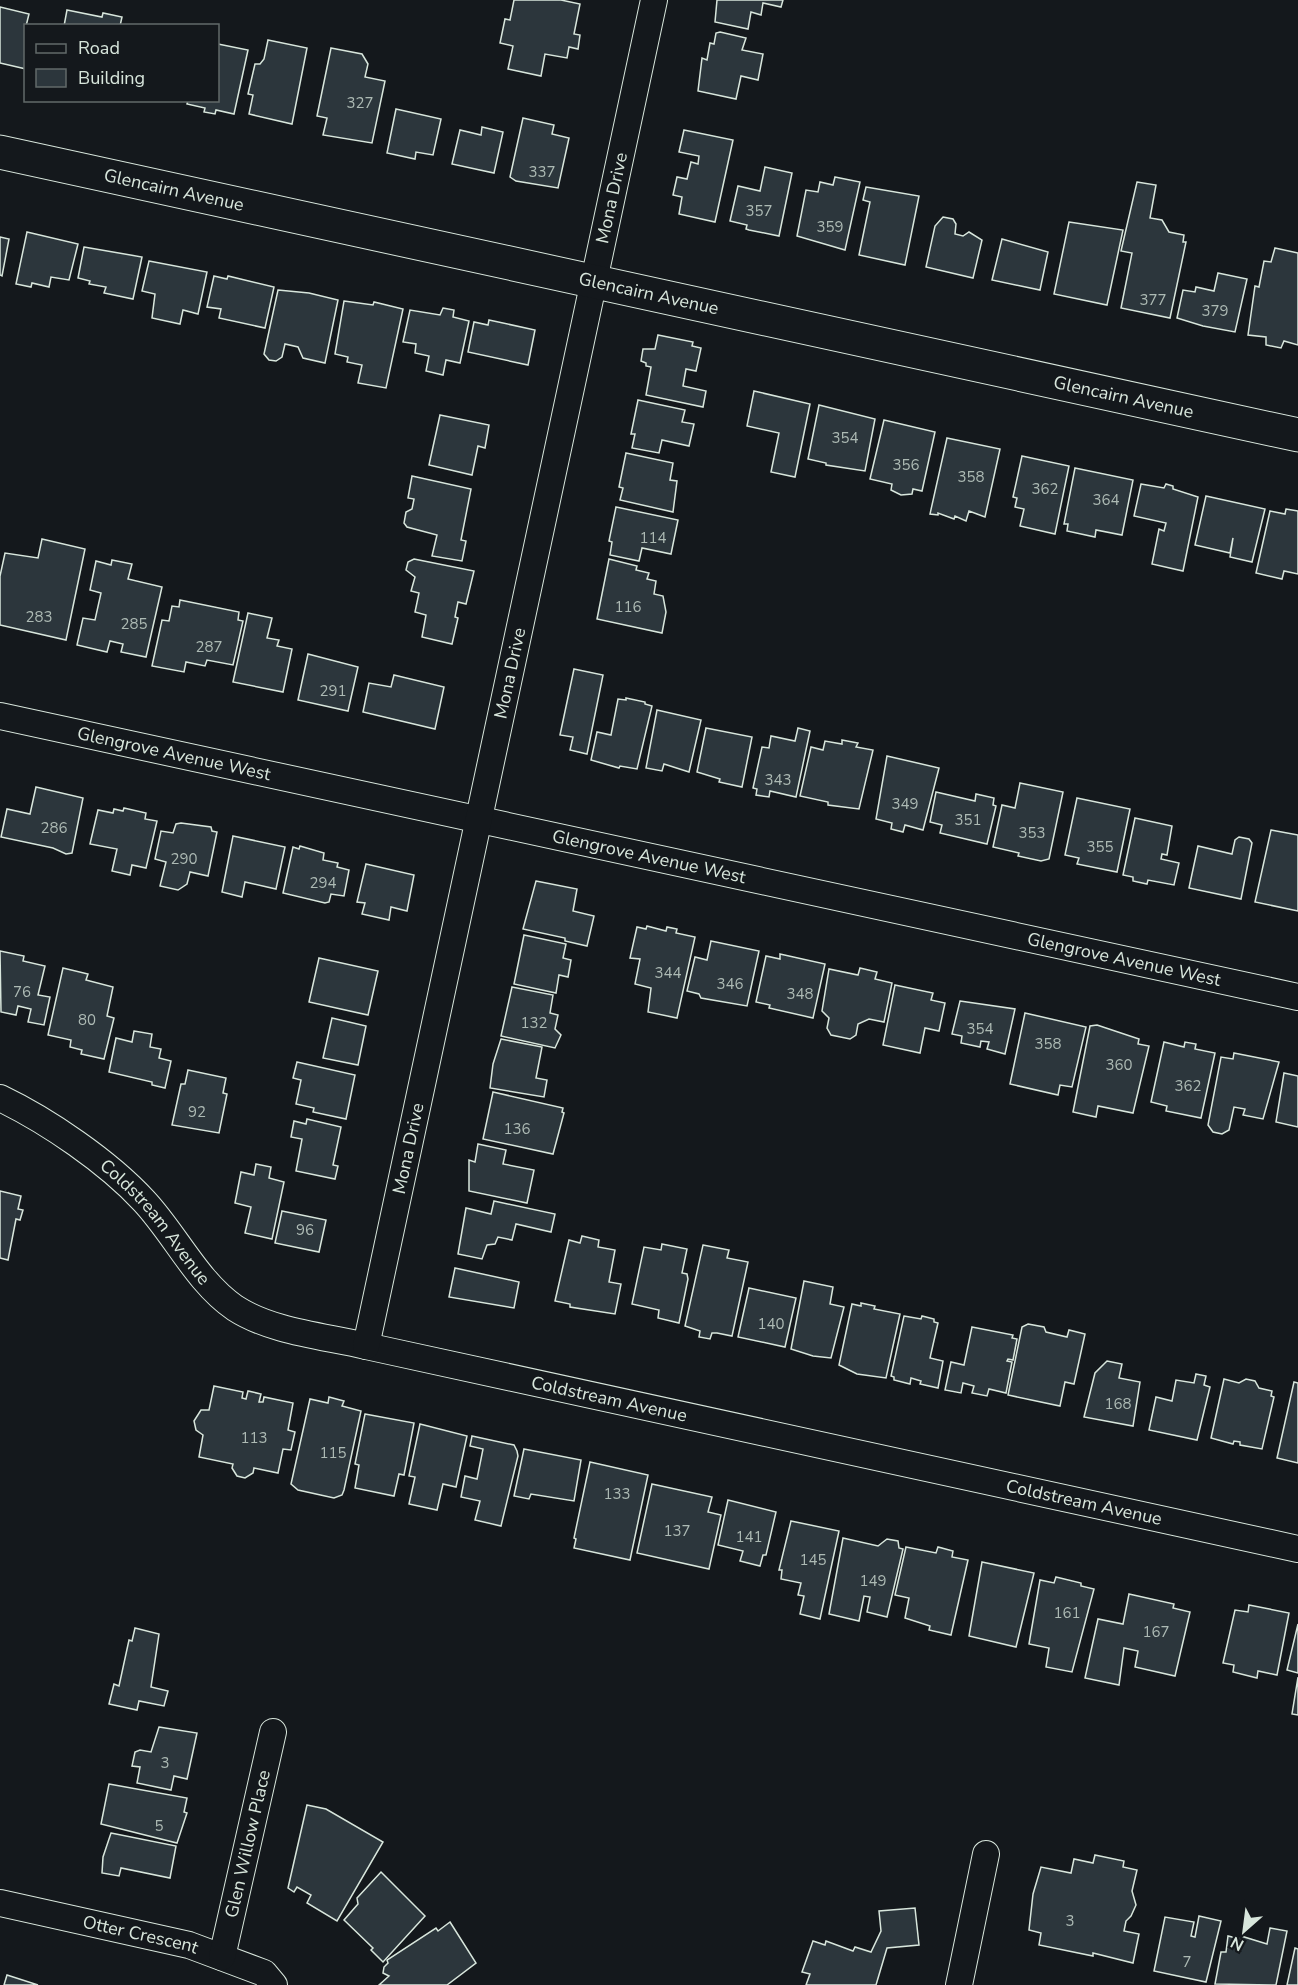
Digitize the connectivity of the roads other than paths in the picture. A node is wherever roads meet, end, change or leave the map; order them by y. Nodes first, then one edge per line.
1 (654, 0) edge
2 (0, 152) edge
3 (593, 280) junction
4 (1298, 435) edge
5 (0, 716) edge
6 (479, 819) junction
7 (1298, 998) edge
8 (0, 1098) edge
9 (366, 1346) junction
10 (1298, 1549) edge
11 (273, 1732) dead end
12 (986, 1854) dead end
13 (0, 1903) edge
14 (222, 1957) junction
15 (274, 1985) edge
16 (960, 1985) edge

1 - 3 street, Mona Drive
2 - 3 street, Glencairn Avenue
3 - 4 street, Glencairn Avenue
3 - 6 street, Mona Drive
5 - 6 street, Glengrove Avenue West
6 - 7 street, Glengrove Avenue West
6 - 9 street, Mona Drive
8 - 9 street, Coldstream Avenue
9 - 10 street, Coldstream Avenue
11 - 14 street, Glen Willow Place
12 - 16 street
13 - 14 street, Otter Crescent
14 - 15 street, Otter Crescent

